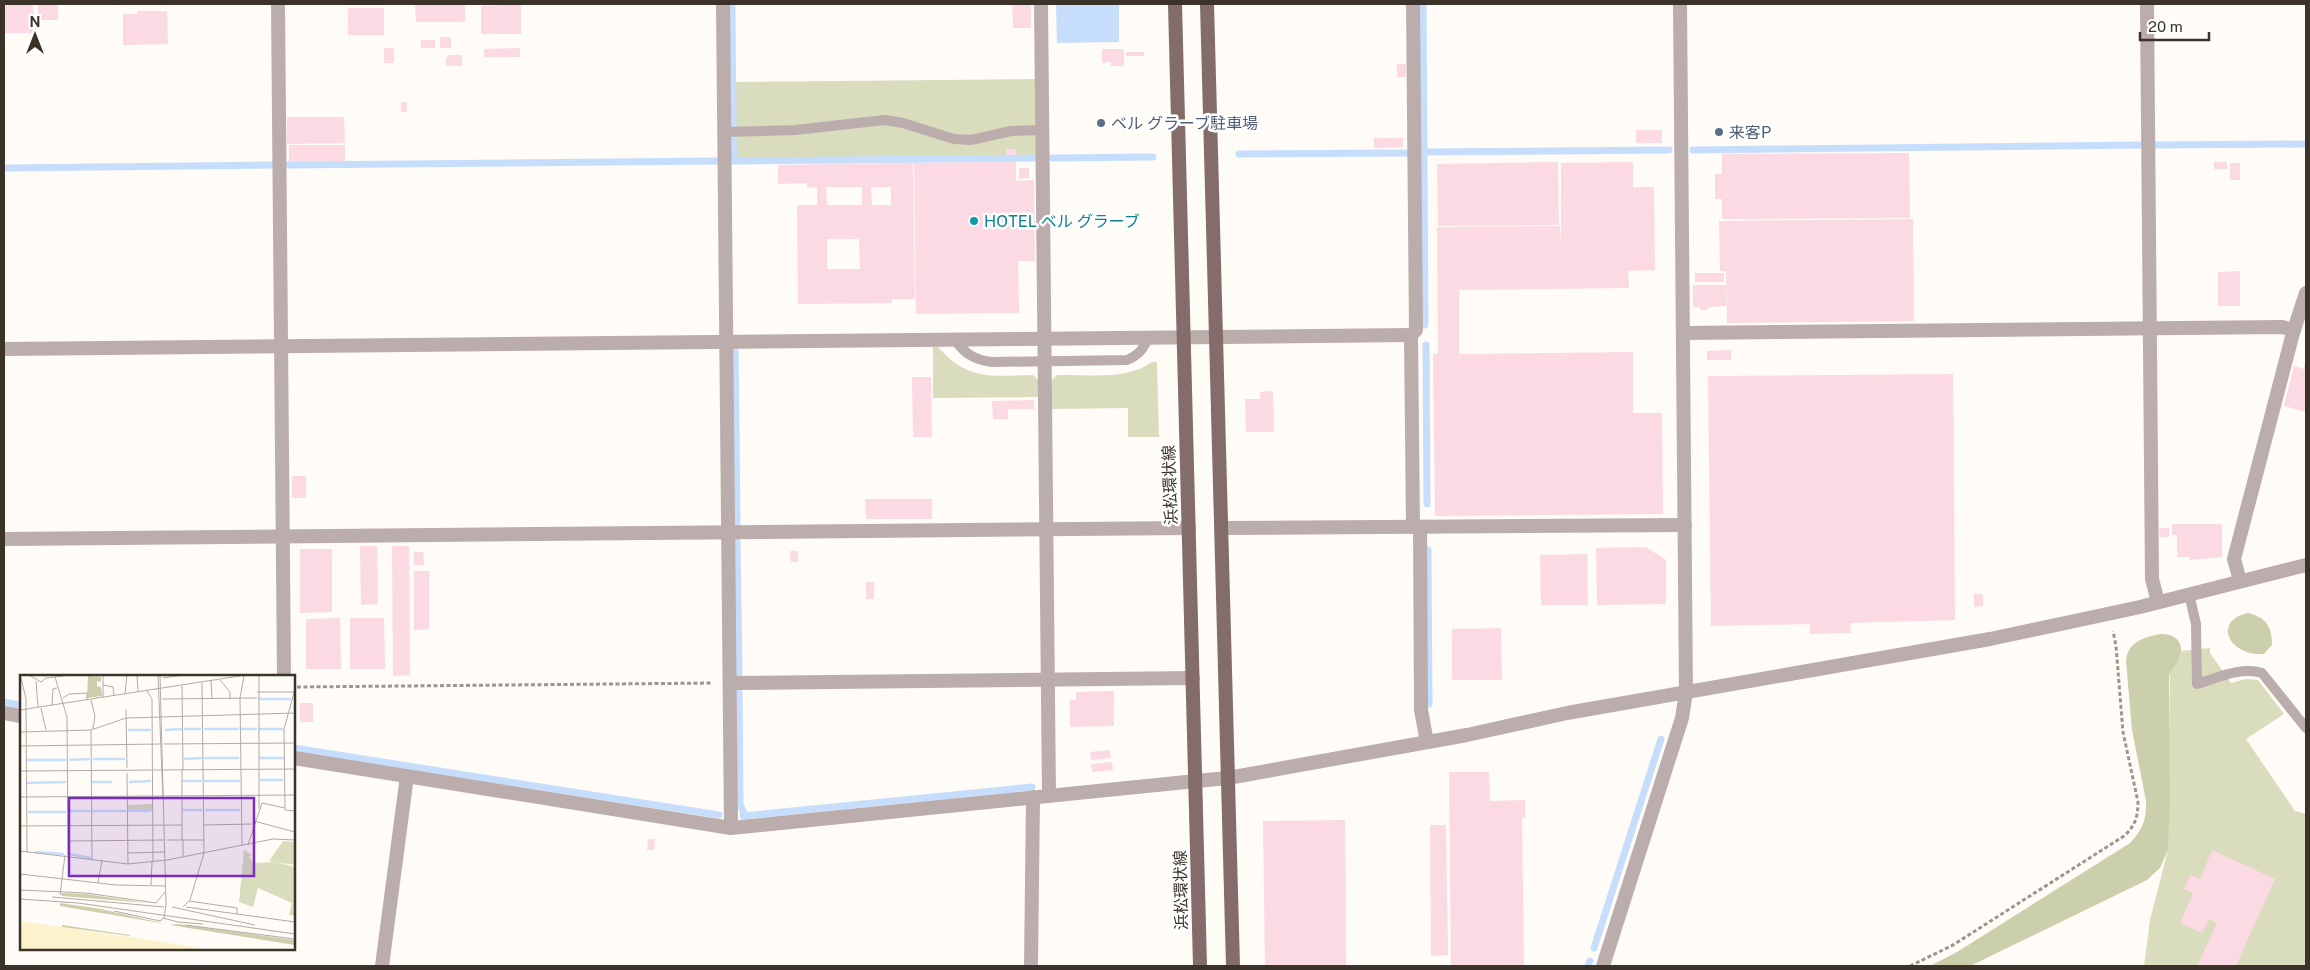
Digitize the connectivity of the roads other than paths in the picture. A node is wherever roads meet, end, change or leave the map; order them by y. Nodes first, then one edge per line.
1 (278, 4) edge
2 (724, 4) edge
3 (1042, 4) edge
4 (1174, 4) edge
5 (1207, 4) edge
6 (1413, 4) edge
7 (1680, 4) edge
8 (2147, 4) edge
9 (1043, 130) junction
10 (725, 132) junction
11 (2306, 292) edge
12 (2150, 328) junction
13 (2294, 330) junction
14 (1683, 333) junction
15 (1411, 335) junction
16 (1216, 337) junction
17 (1148, 338) junction
18 (1184, 338) junction
19 (1045, 339) junction
20 (955, 340) junction
21 (727, 342) junction
22 (281, 346) junction
23 (4, 349) edge
24 (1045, 361) junction
25 (1684, 525) junction
26 (1416, 527) junction
27 (1189, 528) junction
28 (1222, 528) junction
29 (1046, 530) junction
30 (729, 533) junction
31 (283, 537) junction
32 (4, 539) edge
33 (2306, 565) edge
34 (2240, 581) junction
35 (2189, 594) junction
36 (2158, 602) junction
37 (284, 675) edge
38 (1193, 678) junction
39 (1048, 680) junction
40 (730, 683) junction
41 (1686, 692) junction
42 (4, 713) edge
43 (20, 716) edge
44 (2306, 728) edge
45 (1427, 742) junction
46 (295, 758) edge
47 (407, 776) junction
48 (1228, 778) junction
49 (1196, 782) junction
50 (1049, 796) junction
51 (1033, 798) junction
52 (731, 828) junction
53 (382, 966) edge
54 (1030, 966) edge
55 (1200, 966) edge
56 (1233, 966) edge
57 (1602, 966) edge

1 - 22 street
2 - 10 street
3 - 9 street
4 - 18 main road, 浜松環状線
5 - 16 main road
6 - 15 street
7 - 14 street
8 - 12 street
9 - 10 lane
9 - 19 street
10 - 21 street
11 - 13 street
12 - 13 street
12 - 14 street
12 - 36 street
13 - 34 street
14 - 25 street
15 - 16 street
15 - 26 street
16 - 18 street
16 - 28 main road
17 - 18 street
17 - 19 street
17 - 24 lane
18 - 27 main road, 浜松環状線
19 - 20 street
19 - 24 street
20 - 21 street
20 - 24 lane
21 - 22 street
21 - 30 street
22 - 23 street
22 - 31 street
24 - 29 street
25 - 26 street
25 - 41 street
26 - 28 street
26 - 45 street
27 - 29 street
27 - 38 main road, 浜松環状線
28 - 48 main road
29 - 30 street
29 - 39 street
30 - 31 street
30 - 40 street
31 - 32 street
31 - 37 street
33 - 34 street
34 - 35 street
35 - 36 street
35 - 44 lane
36 - 41 street
38 - 39 street
38 - 49 main road, 浜松環状線
39 - 40 street
39 - 50 street
40 - 52 street
41 - 45 street
41 - 57 street
42 - 43 street
45 - 48 street
46 - 47 street
47 - 52 street
47 - 53 street
48 - 49 street
48 - 56 main road
49 - 50 street
49 - 55 main road, 浜松環状線
50 - 51 street
51 - 52 street
51 - 54 street

